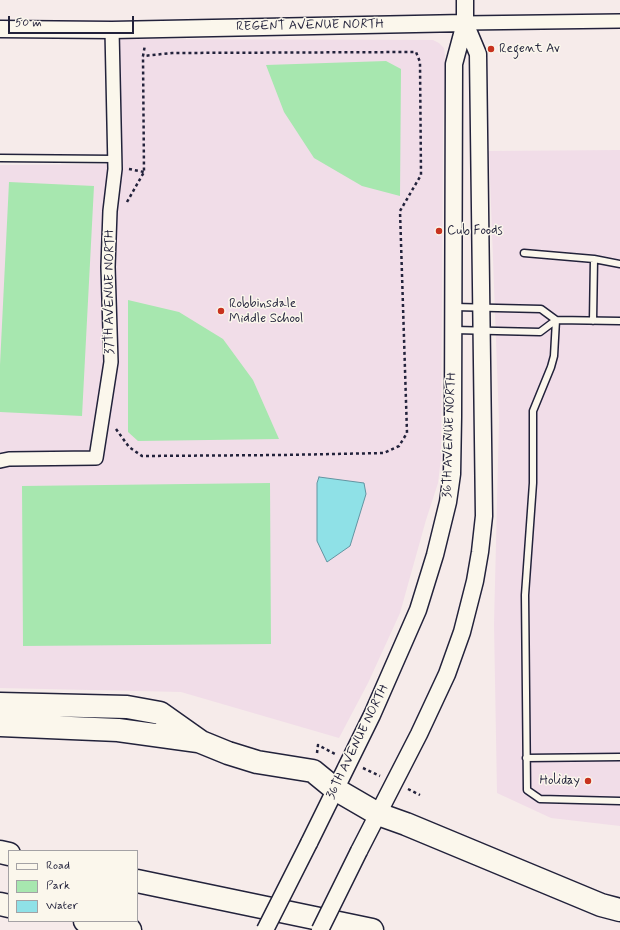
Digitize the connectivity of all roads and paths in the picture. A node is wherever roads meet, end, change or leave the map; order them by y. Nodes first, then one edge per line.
1 (465, 0) edge
2 (620, 21) edge
3 (465, 23) junction
4 (0, 29) edge
5 (112, 30) junction
6 (145, 45) dead end
7 (142, 56) junction
8 (0, 158) edge
9 (115, 159) junction
10 (126, 168) dead end
11 (144, 172) junction
12 (124, 206) dead end
13 (524, 252) dead end
14 (594, 259) junction
15 (620, 264) edge
16 (453, 307) junction
17 (482, 308) junction
18 (556, 320) junction
19 (593, 321) junction
20 (620, 321) edge
21 (453, 330) junction
22 (482, 331) junction
23 (116, 423) dead end
24 (0, 461) edge
25 (0, 704) edge
26 (0, 725) edge
27 (201, 742) junction
28 (620, 757) edge
29 (526, 758) junction
30 (350, 761) junction
31 (313, 771) junction
32 (394, 783) junction
33 (335, 789) junction
34 (420, 795) dead end
35 (620, 802) edge
36 (378, 814) junction
37 (138, 881) edge
38 (620, 910) edge
39 (90, 922) edge
40 (130, 930) edge
41 (265, 930) edge
42 (320, 930) edge
43 (372, 930) edge

1 - 3 street, 36TH AVENUE NORTH
2 - 3 street, REGENT AVENUE NORTH
3 - 5 street, REGENT AVENUE NORTH
3 - 16 street, 36TH AVENUE NORTH
3 - 17 street, 36TH AVENUE NORTH
4 - 5 street, REGENT AVENUE NORTH
5 - 9 street, 37TH AVENUE NORTH
6 - 7 path
7 - 11 path
7 - 23 path
8 - 9 lane
9 - 24 street, 37TH AVENUE NORTH
10 - 11 path
11 - 12 path
13 - 14 lane
14 - 15 lane
14 - 19 lane
16 - 17 lane
16 - 21 street, 36TH AVENUE NORTH
17 - 18 lane
17 - 22 street, 36TH AVENUE NORTH
18 - 19 lane
18 - 22 lane
18 - 29 lane
19 - 20 lane
21 - 22 lane
21 - 30 street, 36TH AVENUE NORTH
22 - 32 street, 36TH AVENUE NORTH
25 - 27 highway
26 - 27 highway
27 - 31 highway
28 - 29 lane
29 - 35 lane
30 - 31 path
30 - 32 path
30 - 33 street, 36TH AVENUE NORTH
31 - 33 highway
32 - 34 path
32 - 36 street, 36TH AVENUE NORTH
33 - 36 highway
33 - 41 street, 36TH AVENUE NORTH, bridge
36 - 38 highway
36 - 42 street, 36TH AVENUE NORTH, bridge
37 - 43 highway
39 - 40 highway

